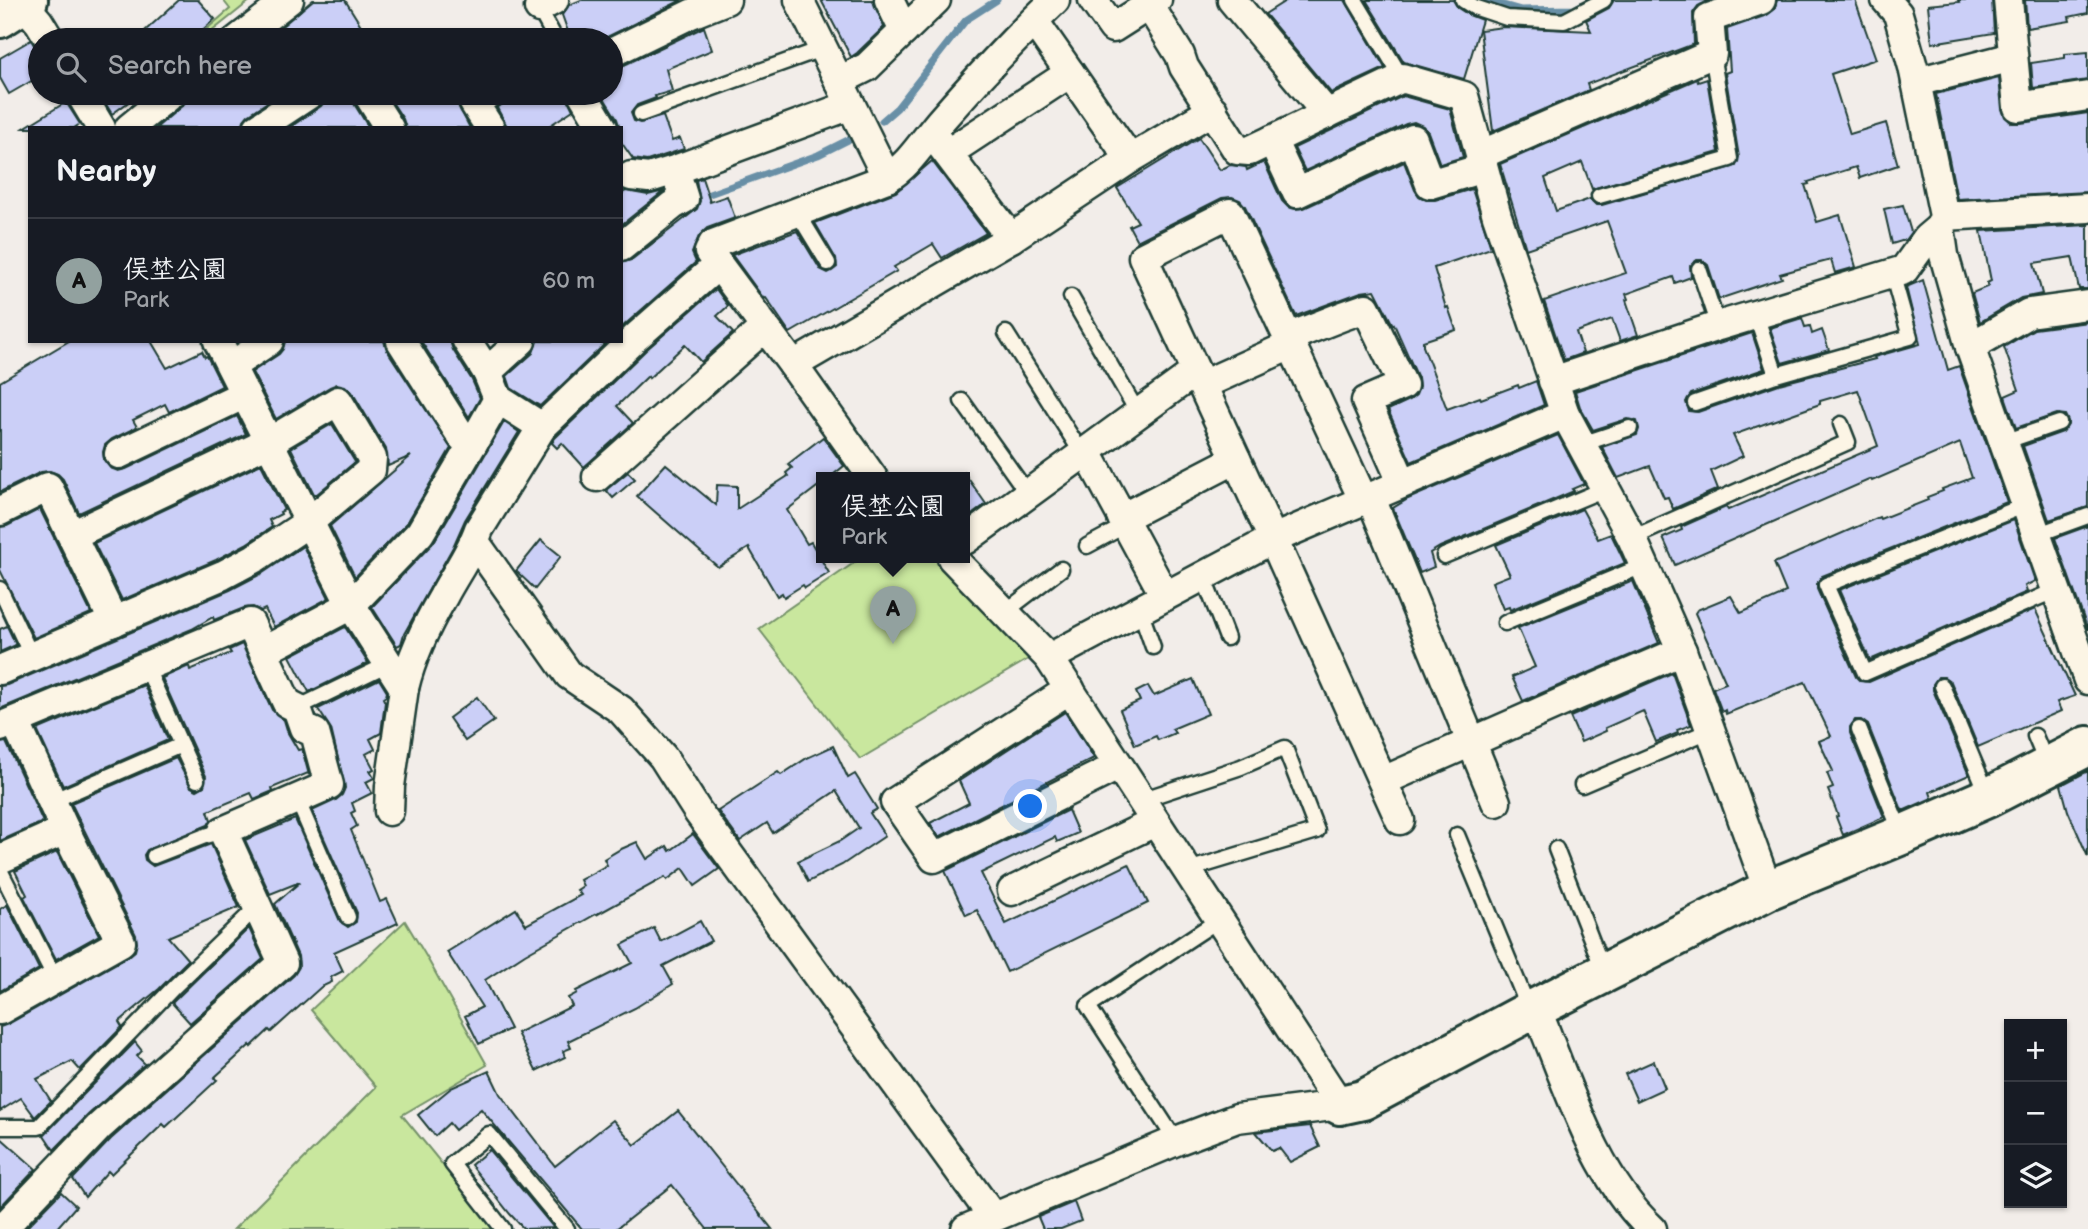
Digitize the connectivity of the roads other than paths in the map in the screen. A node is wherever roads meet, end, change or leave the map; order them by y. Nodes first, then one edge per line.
1 (289, 0) edge
2 (726, 0) edge
3 (799, 0) edge
4 (889, 0) edge
5 (936, 0) edge
6 (1055, 0) edge
7 (1093, 0) edge
8 (1232, 0) edge
9 (1355, 0) edge
10 (1463, 0) edge
11 (1604, 0) edge
12 (1761, 0) edge
13 (1886, 0) edge
14 (2008, 0) edge
15 (1153, 2) edge
16 (542, 3) edge
17 (18, 6) edge
18 (1034, 21) junction
19 (43, 28) edge
20 (253, 28) edge
21 (551, 28) edge
22 (904, 31) junction
23 (623, 47) edge
24 (824, 48) junction
25 (1712, 54) junction
26 (2013, 57) junction
27 (1070, 73) junction
28 (1402, 78) junction
29 (1916, 82) junction
30 (845, 93) junction
31 (2088, 96) edge
32 (87, 105) edge
33 (158, 105) edge
34 (293, 105) edge
35 (375, 105) edge
36 (475, 105) edge
37 (589, 105) edge
38 (1213, 110) junction
39 (641, 114) dead end
40 (1327, 114) junction
41 (100, 126) edge
42 (132, 126) edge
43 (261, 126) edge
44 (388, 126) edge
45 (489, 126) edge
46 (602, 126) edge
47 (1272, 140) junction
48 (939, 143) junction
49 (1130, 159) junction
50 (1481, 161) junction
51 (675, 170) junction
52 (624, 172) edge
53 (887, 178) junction
54 (1599, 196) dead end
55 (2088, 208) edge
56 (797, 212) junction
57 (1942, 221) junction
58 (1011, 239) junction
59 (623, 245) edge
60 (828, 263) dead end
61 (718, 265) junction
62 (1699, 269) dead end
63 (1892, 273) junction
64 (1071, 298) dead end
65 (2088, 305) edge
66 (1756, 315) junction
67 (1718, 326) junction
68 (764, 328) junction
69 (1006, 333) dead end
70 (1289, 342) junction
71 (262, 343) edge
72 (402, 343) edge
73 (468, 343) edge
74 (519, 343) edge
75 (1970, 347) junction
76 (225, 354) edge
77 (793, 365) junction
78 (486, 372) junction
79 (1776, 375) junction
80 (1199, 379) junction
81 (1553, 381) junction
82 (245, 394) junction
83 (498, 399) junction
84 (962, 401) dead end
85 (1695, 403) dead end
86 (1138, 413) junction
87 (1565, 414) junction
88 (2059, 423) dead end
89 (1841, 424) dead end
90 (542, 427) junction
91 (1630, 428) dead end
92 (269, 442) junction
93 (2004, 442) junction
94 (473, 443) junction
95 (1582, 444) junction
96 (1085, 453) junction
97 (119, 454) dead end
98 (1236, 459) junction
99 (869, 472) edge
100 (597, 477) dead end
101 (1402, 482) junction
102 (1607, 488) junction
103 (1028, 494) junction
104 (1366, 498) junction
105 (2026, 505) junction
106 (0, 510) edge
107 (2088, 516) edge
108 (309, 522) junction
109 (1124, 522) junction
110 (72, 535) junction
111 (2036, 535) junction
112 (970, 536) edge
113 (1632, 537) junction
114 (1273, 539) junction
115 (474, 542) junction
116 (1087, 546) dead end
117 (1444, 556) dead end
118 (957, 563) edge
119 (1645, 565) junction
120 (1061, 569) dead end
121 (1203, 576) junction
122 (0, 589) edge
123 (2056, 590) junction
124 (1165, 596) junction
125 (351, 605) junction
126 (1140, 610) junction
127 (1005, 612) junction
128 (114, 622) junction
129 (1505, 623) dead end
130 (1227, 638) dead end
131 (1153, 647) dead end
132 (264, 651) junction
133 (1682, 651) junction
134 (32, 657) junction
135 (1049, 658) junction
136 (388, 664) junction
137 (146, 666) junction
138 (0, 670) edge
139 (2088, 680) edge
140 (1942, 686) dead end
141 (404, 688) junction
142 (1070, 689) junction
143 (297, 708) junction
144 (7, 724) edge
145 (1859, 729) dead end
146 (1711, 730) junction
147 (1471, 742) junction
148 (181, 745) junction
149 (2088, 746) edge
150 (1118, 766) junction
151 (197, 780) dead end
152 (1383, 781) junction
153 (1582, 785) dead end
154 (1989, 797) junction
155 (297, 799) junction
156 (52, 801) junction
157 (1496, 802) dead end
158 (389, 811) dead end
159 (1148, 811) junction
160 (1401, 820) dead end
161 (65, 830) junction
162 (223, 831) junction
163 (1457, 835) dead end
164 (1902, 835) junction
165 (1556, 849) dead end
166 (154, 856) dead end
167 (0, 859) edge
168 (0, 870) edge
169 (1188, 870) junction
170 (1768, 890) junction
171 (1012, 891) dead end
172 (257, 907) junction
173 (348, 917) dead end
174 (1220, 919) junction
175 (1604, 973) junction
176 (55, 978) junction
177 (1533, 1009) junction
178 (0, 1010) edge
179 (1340, 1105) junction
180 (0, 1127) edge
181 (1176, 1141) junction
182 (993, 1217) junction
183 (2, 1229) edge
184 (503, 1229) edge
185 (567, 1229) edge
186 (966, 1229) edge
187 (1652, 1229) edge

1 - 20 street
2 - 23 street
3 - 24 street
4 - 22 street
5 - 22 street
6 - 18 street
7 - 15 street
8 - 40 street
9 - 28 lane
10 - 11 lane
12 - 25 street
13 - 29 street
14 - 26 street
15 - 38 street
16 - 21 lane
17 - 19 street
18 - 27 street
18 - 48 street
22 - 30 street
24 - 30 street
24 - 39 lane
25 - 50 street
25 - 54 lane
26 - 29 street
26 - 31 street
27 - 48 street
27 - 49 street
28 - 40 street
28 - 50 street
29 - 57 street
30 - 51 street
30 - 53 street
32 - 41 street
33 - 42 street
34 - 43 street
35 - 44 street
36 - 45 street
37 - 46 street
38 - 47 street
38 - 49 street
40 - 47 street
47 - 50 street
48 - 53 street
48 - 58 street
49 - 58 street
50 - 81 street
51 - 52 street
51 - 59 street
53 - 56 street
55 - 57 street
56 - 60 lane
56 - 61 street
57 - 63 street
57 - 75 street
58 - 77 street
61 - 68 street
61 - 90 street
62 - 67 lane
63 - 66 street
63 - 79 lane
64 - 86 lane
65 - 75 street
66 - 67 street
66 - 79 lane
67 - 81 street
68 - 77 street
68 - 100 street
69 - 96 lane
70 - 80 street
70 - 80 street
70 - 101 street
70 - 104 street
71 - 76 street
72 - 94 street
73 - 78 street
74 - 78 street
75 - 93 street
76 - 82 street
77 - 99 street
78 - 83 street
79 - 85 lane
80 - 86 street
80 - 98 street
81 - 87 street
82 - 92 street
82 - 97 street
83 - 90 street
83 - 94 street
84 - 103 lane
86 - 96 street
87 - 95 street
87 - 101 street
88 - 93 lane
89 - 113 lane
90 - 115 street
91 - 95 lane
92 - 108 street
92 - 108 street
92 - 110 street
93 - 105 street
94 - 125 street
95 - 102 street
96 - 103 street
96 - 109 street
98 - 109 street
98 - 114 street
101 - 104 street
102 - 113 street
102 - 117 lane
103 - 112 street
104 - 114 street
104 - 147 street
105 - 111 street
105 - 123 lane
106 - 110 street
107 - 111 lane
108 - 125 street
108 - 128 street
109 - 116 lane
109 - 124 street
110 - 128 street
111 - 123 street
113 - 119 street
114 - 121 street
114 - 152 street
115 - 141 street
115 - 182 street
118 - 127 street
119 - 129 lane
119 - 133 street
120 - 127 lane
121 - 124 street
121 - 130 lane
122 - 134 lane
123 - 139 street
124 - 126 street
125 - 132 street
125 - 136 street
126 - 131 lane
126 - 135 street
127 - 135 street
128 - 134 street
132 - 137 street
132 - 143 street
133 - 146 street
133 - 147 street
134 - 138 street
135 - 142 street
136 - 141 street
136 - 143 lane
137 - 144 street
137 - 148 lane
140 - 154 lane
141 - 158 street
142 - 150 street
142 - 150 street
143 - 155 street
144 - 156 street
145 - 164 lane
146 - 153 lane
146 - 170 street
147 - 152 street
147 - 157 street
148 - 151 lane
148 - 156 lane
149 - 154 street
150 - 159 street
152 - 160 street
154 - 164 street
155 - 162 street
155 - 173 lane
156 - 161 street
159 - 169 street
159 - 169 lane
159 - 171 street
161 - 167 street
161 - 176 street
162 - 166 lane
162 - 172 street
163 - 177 lane
164 - 170 street
165 - 175 lane
168 - 176 lane
169 - 174 street
170 - 175 street
172 - 180 lane
172 - 183 street
174 - 179 street
174 - 181 lane
175 - 177 street
176 - 178 street
177 - 179 street
177 - 187 street
179 - 181 street
181 - 182 street
182 - 186 street
184 - 185 lane

